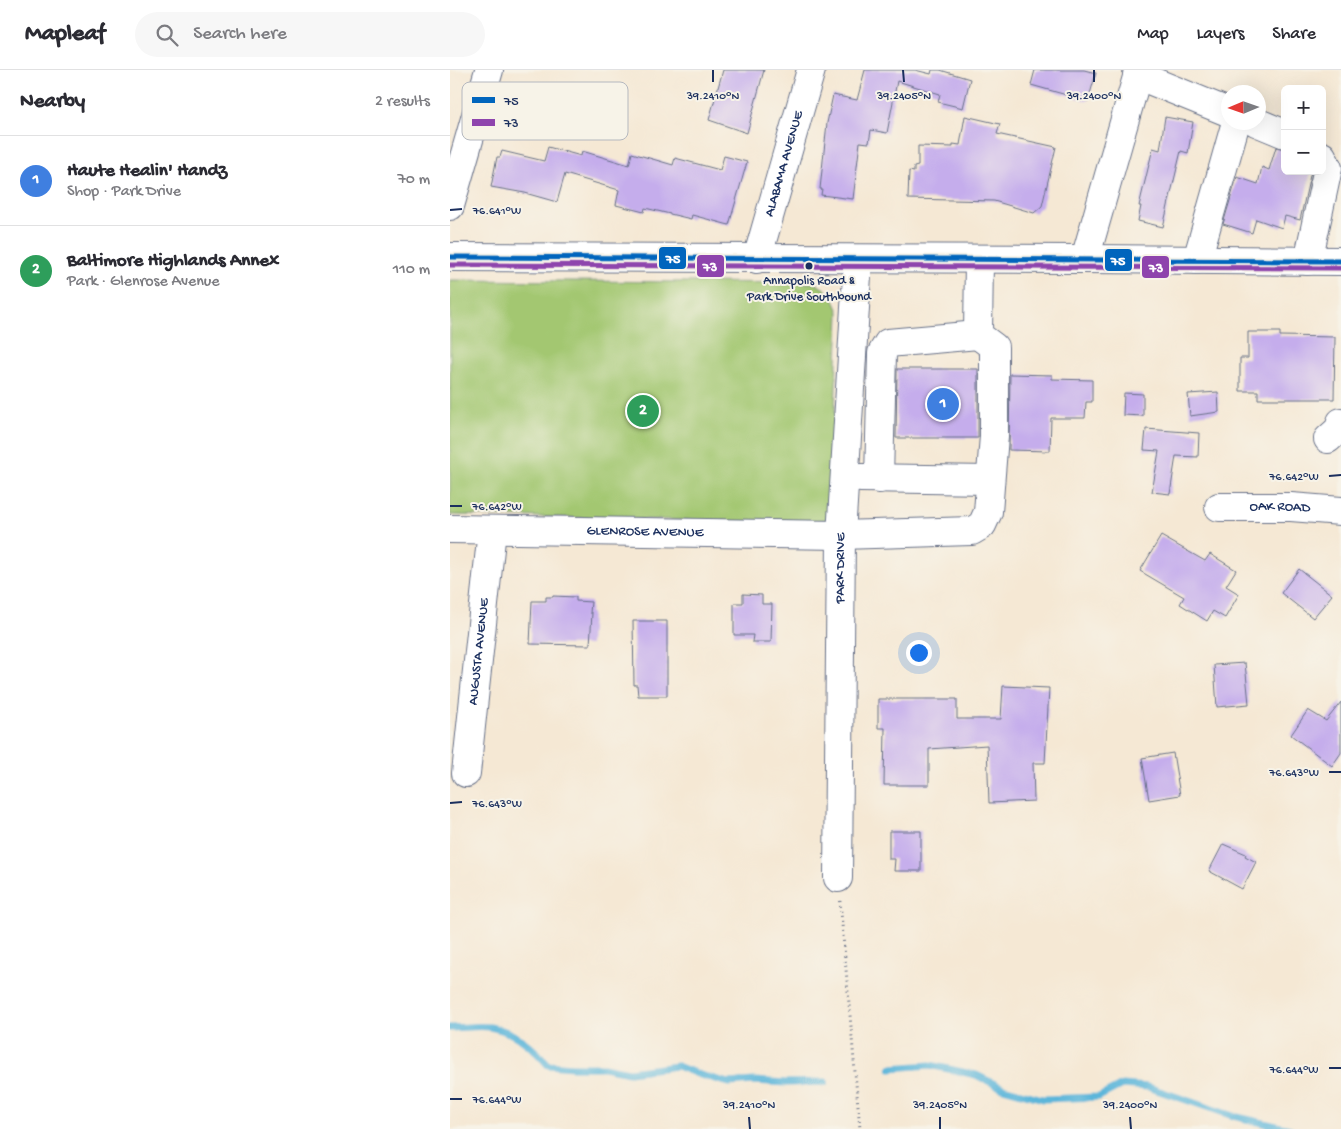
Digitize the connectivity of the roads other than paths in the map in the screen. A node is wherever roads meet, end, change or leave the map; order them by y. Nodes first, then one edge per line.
1 (811, 70) edge
2 (1138, 73) edge
3 (1221, 109) edge
4 (1266, 126) edge
5 (1234, 130) edge
6 (1281, 132) edge
7 (469, 140) edge
8 (1323, 175) edge
9 (450, 206) edge
10 (450, 257) edge
11 (756, 259) junction
12 (858, 259) junction
13 (979, 259) junction
14 (1085, 259) junction
15 (1196, 260) junction
16 (1308, 261) junction
17 (1341, 261) edge
18 (978, 335) junction
19 (844, 478) junction
20 (879, 478) junction
21 (990, 480) junction
22 (1219, 507) dead end
23 (1341, 511) edge
24 (450, 529) edge
25 (492, 530) junction
26 (841, 535) junction
27 (466, 773) dead end
28 (838, 878) road end

1 - 11 street, ALABAMA AVENUE
2 - 3 street
2 - 14 street
4 - 6 street
5 - 15 street
7 - 9 street
8 - 16 street
10 - 11 street
11 - 12 street
12 - 13 street
12 - 19 street, PARK DRIVE
13 - 14 street
13 - 18 street
14 - 15 street
15 - 16 street
16 - 17 street
18 - 20 street
18 - 21 street, GLENROSE AVENUE
19 - 20 street
19 - 26 street, PARK DRIVE
20 - 21 street
21 - 26 street, GLENROSE AVENUE
22 - 23 street, OAK ROAD
24 - 25 street, GLENROSE AVENUE
25 - 26 street, GLENROSE AVENUE
25 - 27 street, AUGUSTA AVENUE
26 - 28 street, PARK DRIVE

